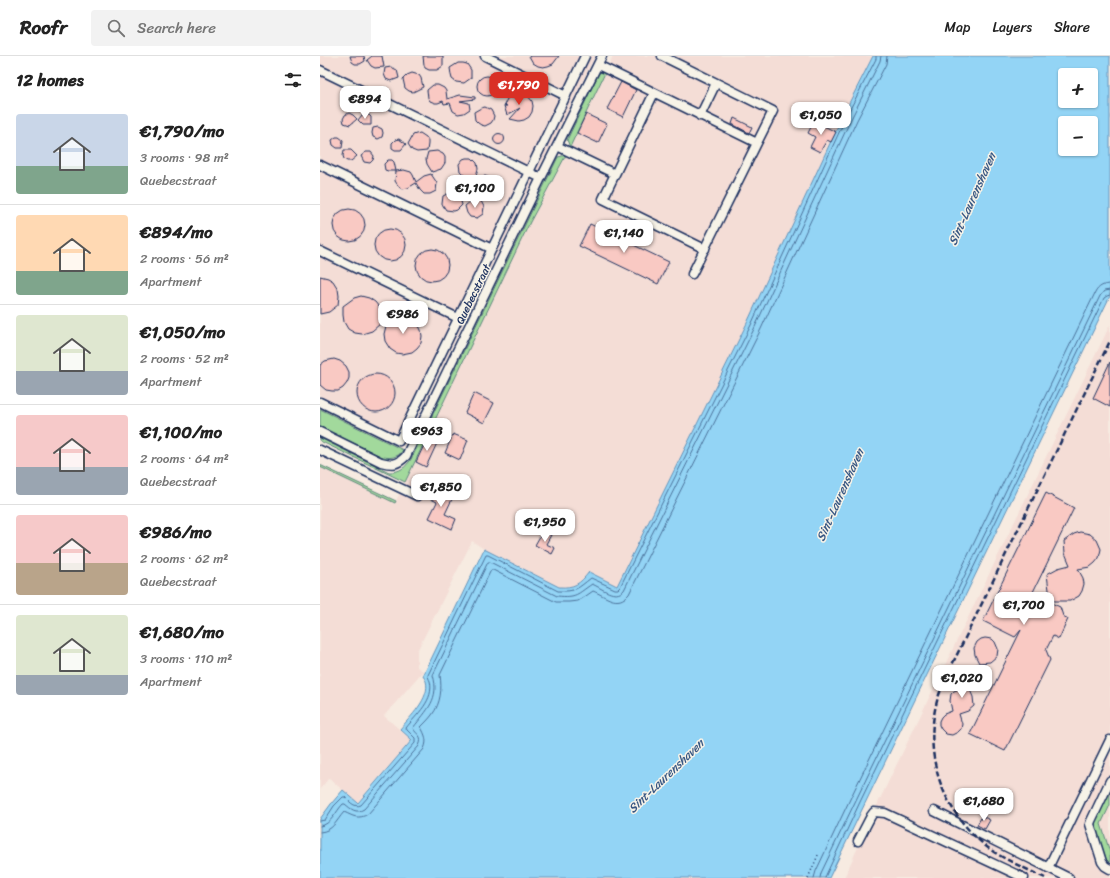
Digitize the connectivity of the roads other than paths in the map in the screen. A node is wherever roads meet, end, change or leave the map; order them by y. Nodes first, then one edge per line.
1 (485, 56) edge
2 (585, 56) edge
3 (602, 56) edge
4 (662, 56) edge
5 (598, 65) junction
6 (320, 70) edge
7 (716, 83) junction
8 (654, 93) junction
9 (566, 96) junction
10 (700, 116) junction
11 (756, 144) junction
12 (557, 146) junction
13 (320, 165) edge
14 (529, 172) junction
15 (615, 174) junction
16 (541, 178) junction
17 (492, 249) junction
18 (705, 249) junction
19 (320, 251) edge
20 (692, 274) dead end
21 (458, 318) junction
22 (320, 402) edge
23 (422, 424) junction
24 (320, 432) edge
25 (444, 436) dead end
26 (320, 450) edge
27 (416, 496) dead end
28 (1110, 740) edge
29 (1110, 781) edge
30 (934, 811) dead end
31 (858, 841) dead end
32 (1048, 868) junction
33 (1110, 869) edge
34 (1024, 878) edge
35 (1069, 878) edge

1 - 9 street
2 - 9 street
3 - 5 street, Quebecstraat
4 - 7 street
5 - 8 street
5 - 12 street, Quebecstraat
6 - 14 street
7 - 10 street
7 - 11 street
8 - 10 street
8 - 15 street
9 - 14 street
10 - 11 street
11 - 18 street
12 - 15 street
12 - 16 street, Quebecstraat
13 - 17 street
14 - 16 street
14 - 17 street
15 - 18 street
16 - 23 street, Quebecstraat
17 - 21 street
18 - 20 street
19 - 21 street
21 - 22 street
23 - 24 street, Quebecstraat
23 - 25 street
26 - 27 street
28 - 32 street
29 - 33 street
30 - 32 street
31 - 34 street
32 - 35 street

